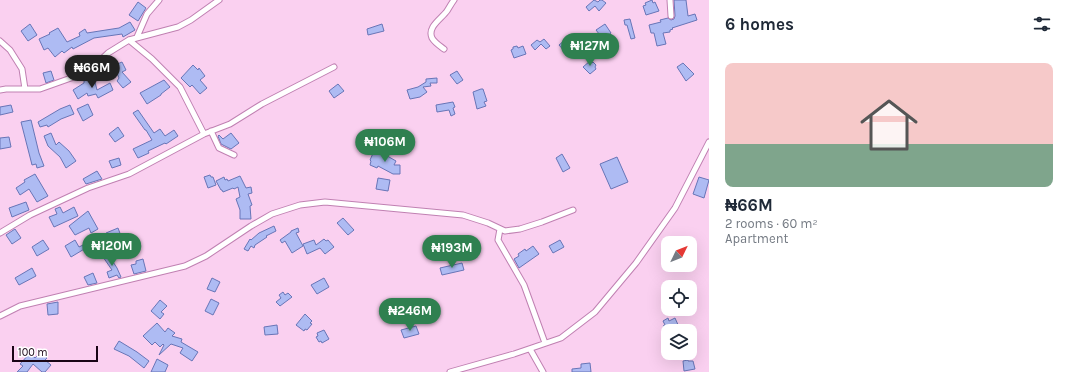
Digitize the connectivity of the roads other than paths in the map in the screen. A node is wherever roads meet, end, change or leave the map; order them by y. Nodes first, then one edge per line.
1 (159, 0) edge
2 (219, 0) edge
3 (454, 0) edge
4 (670, 0) edge
5 (671, 16) dead end
6 (137, 37) junction
7 (129, 40) junction
8 (0, 41) edge
9 (444, 49) dead end
10 (334, 67) dead end
11 (25, 89) junction
12 (0, 90) edge
13 (211, 131) junction
14 (204, 134) junction
15 (709, 142) edge
16 (234, 156) dead end
17 (573, 210) dead end
18 (500, 230) junction
19 (0, 233) edge
20 (0, 316) edge
21 (545, 344) junction
22 (530, 348) junction
23 (450, 372) edge
24 (543, 372) edge

1 - 6 street
2 - 6 street
3 - 9 street
4 - 5 street
6 - 7 street
7 - 11 street
7 - 14 street
8 - 11 street
10 - 13 street
11 - 12 street
13 - 14 street
13 - 16 street
14 - 19 street
15 - 21 street
17 - 18 street
18 - 20 street
18 - 21 street
21 - 22 street
22 - 23 street
22 - 24 street

